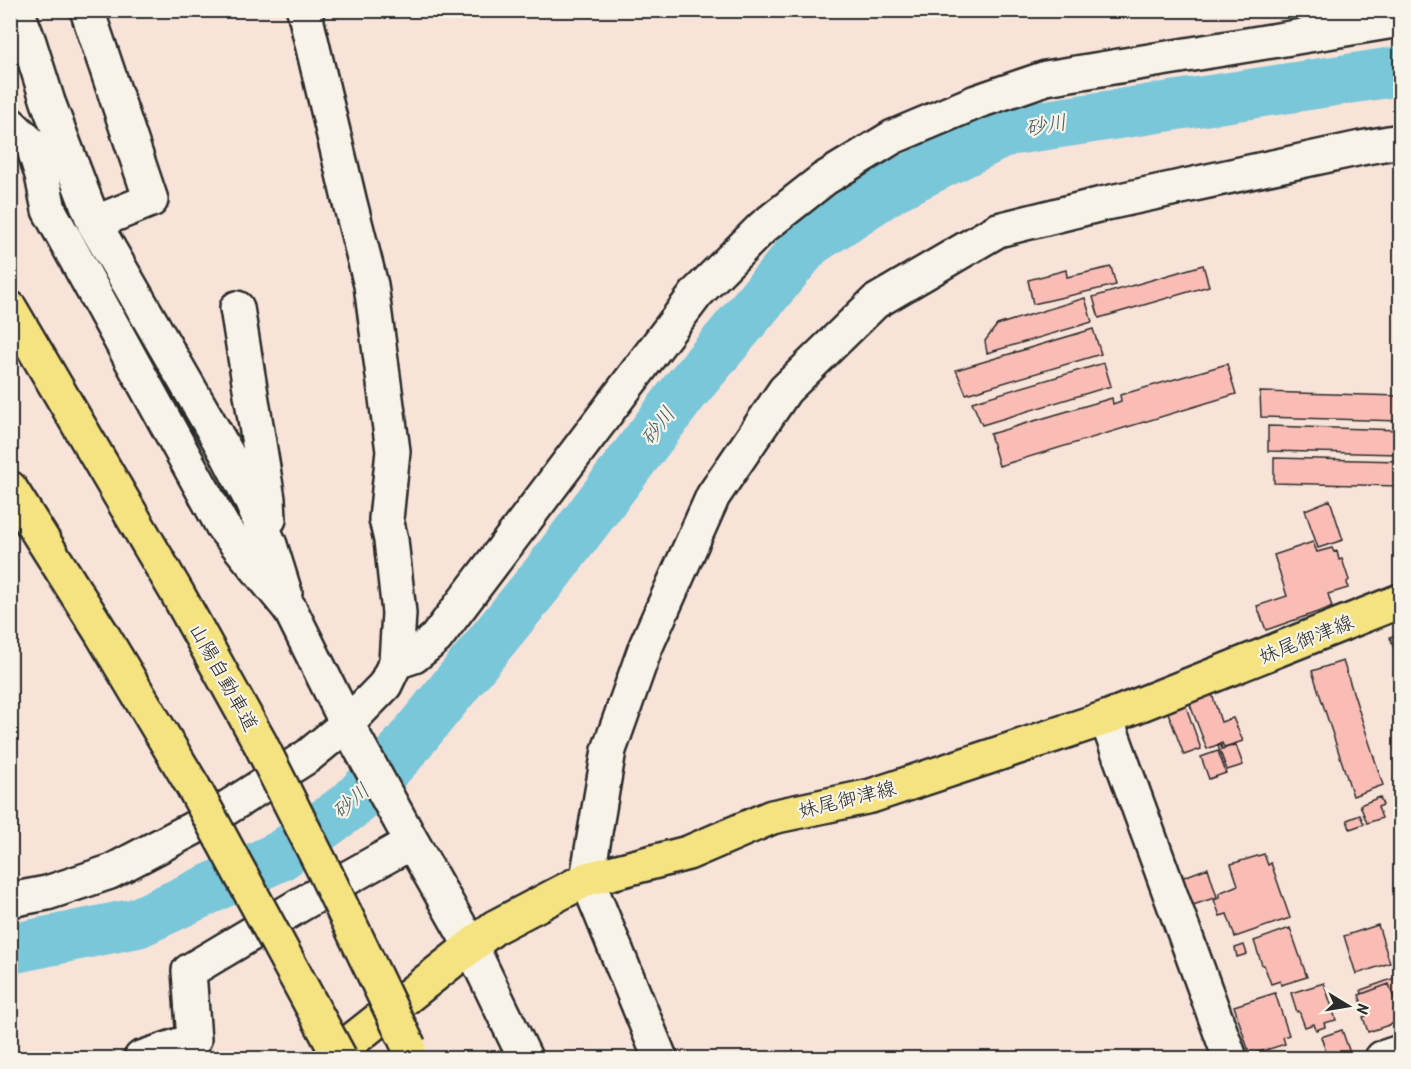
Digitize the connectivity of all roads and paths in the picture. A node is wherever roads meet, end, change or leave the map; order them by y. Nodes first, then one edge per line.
1 (17, 10) edge
2 (87, 10) edge
3 (304, 10) edge
4 (1401, 20) edge
5 (10, 124) edge
6 (1401, 141) edge
7 (94, 223) junction
8 (10, 308) edge
9 (237, 308) dead end
10 (10, 488) edge
11 (270, 546) junction
12 (1401, 601) edge
13 (290, 609) junction
14 (396, 662) junction
15 (1106, 718) junction
16 (347, 724) junction
17 (407, 833) junction
18 (586, 879) junction
19 (10, 900) edge
20 (471, 946) junction
21 (1401, 1052) edge
22 (412, 1053) edge
23 (141, 1059) edge
24 (330, 1059) edge
25 (340, 1059) edge
26 (525, 1059) edge
27 (660, 1059) edge
28 (1230, 1059) edge
29 (1382, 1059) edge

1 - 7 street
2 - 7 street
3 - 14 street
4 - 14 street
5 - 13 street
6 - 18 street
7 - 11 street
8 - 22 main road, 山陽自動車道, bridge
9 - 11 street
10 - 25 main road, bridge
11 - 13 street
12 - 15 main road, 妹尾御津線
13 - 16 street
14 - 16 street
15 - 18 main road, 妹尾御津線
15 - 28 street
16 - 17 street
16 - 19 street
17 - 20 street
17 - 23 street
18 - 20 main road, 妹尾御津線
18 - 27 street
20 - 24 main road, 妹尾御津線
20 - 26 street
21 - 29 street

